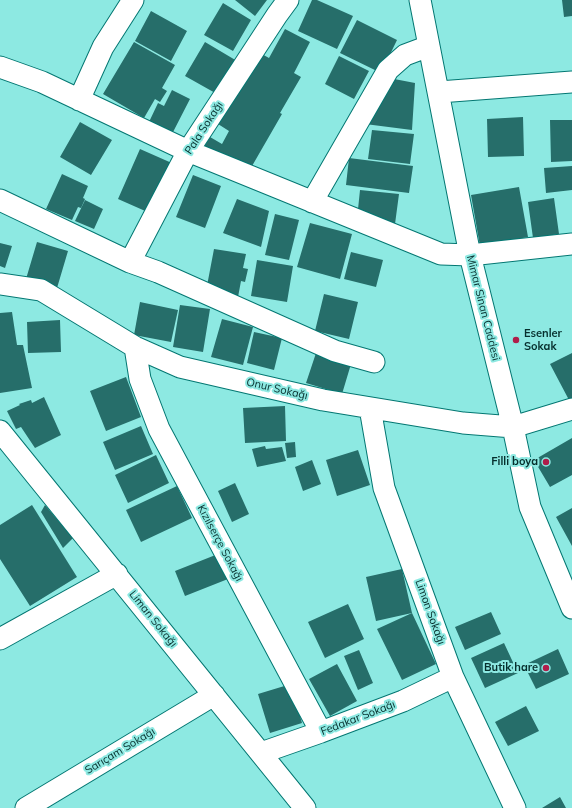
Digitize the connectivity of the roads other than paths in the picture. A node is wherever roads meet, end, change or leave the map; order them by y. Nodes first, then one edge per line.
1 (133, 0) edge
2 (288, 0) edge
3 (420, 0) edge
4 (430, 46) junction
5 (0, 67) edge
6 (572, 82) edge
7 (439, 92) junction
8 (79, 100) junction
9 (188, 151) junction
10 (0, 200) edge
11 (312, 202) junction
12 (572, 244) edge
13 (470, 255) junction
14 (130, 262) junction
15 (0, 284) edge
16 (135, 347) junction
17 (374, 362) dead end
18 (370, 408) junction
19 (572, 409) edge
20 (513, 427) junction
21 (0, 431) edge
22 (117, 574) junction
23 (572, 608) edge
24 (0, 639) edge
25 (453, 677) junction
26 (214, 695) junction
27 (321, 732) junction
28 (261, 753) junction
29 (26, 808) edge
30 (305, 808) edge
31 (514, 808) edge

1 - 8 street
2 - 9 street, Pala Sokağı
3 - 4 street, Mimar Sinan Caddesi
4 - 7 street, Mimar Sinan Caddesi
4 - 11 street
5 - 8 street
6 - 7 street
7 - 13 street, Mimar Sinan Caddesi
8 - 9 street
9 - 11 street
9 - 14 street, Pala Sokağı
10 - 14 street
11 - 13 street
12 - 13 street
13 - 20 street, Mimar Sinan Caddesi
14 - 17 street
15 - 16 street, Onur Sokağı
16 - 18 street, Onur Sokağı
16 - 27 street, Kızılserçe Sokağı
18 - 20 street, Onur Sokağı
18 - 25 street, Limon Sokağı
19 - 20 street, Onur Sokağı
20 - 23 street, Mimar Sinan Caddesi
21 - 22 street, Liman Sokağı
22 - 24 street
22 - 26 street, Liman Sokağı
25 - 27 street, Fedakar Sokağı
25 - 31 street, Limon Sokağı
26 - 28 street, Liman Sokağı
26 - 29 street, Sarıçam Sokağı
27 - 28 street, Fedakar Sokağı
28 - 30 street, Liman Sokağı

